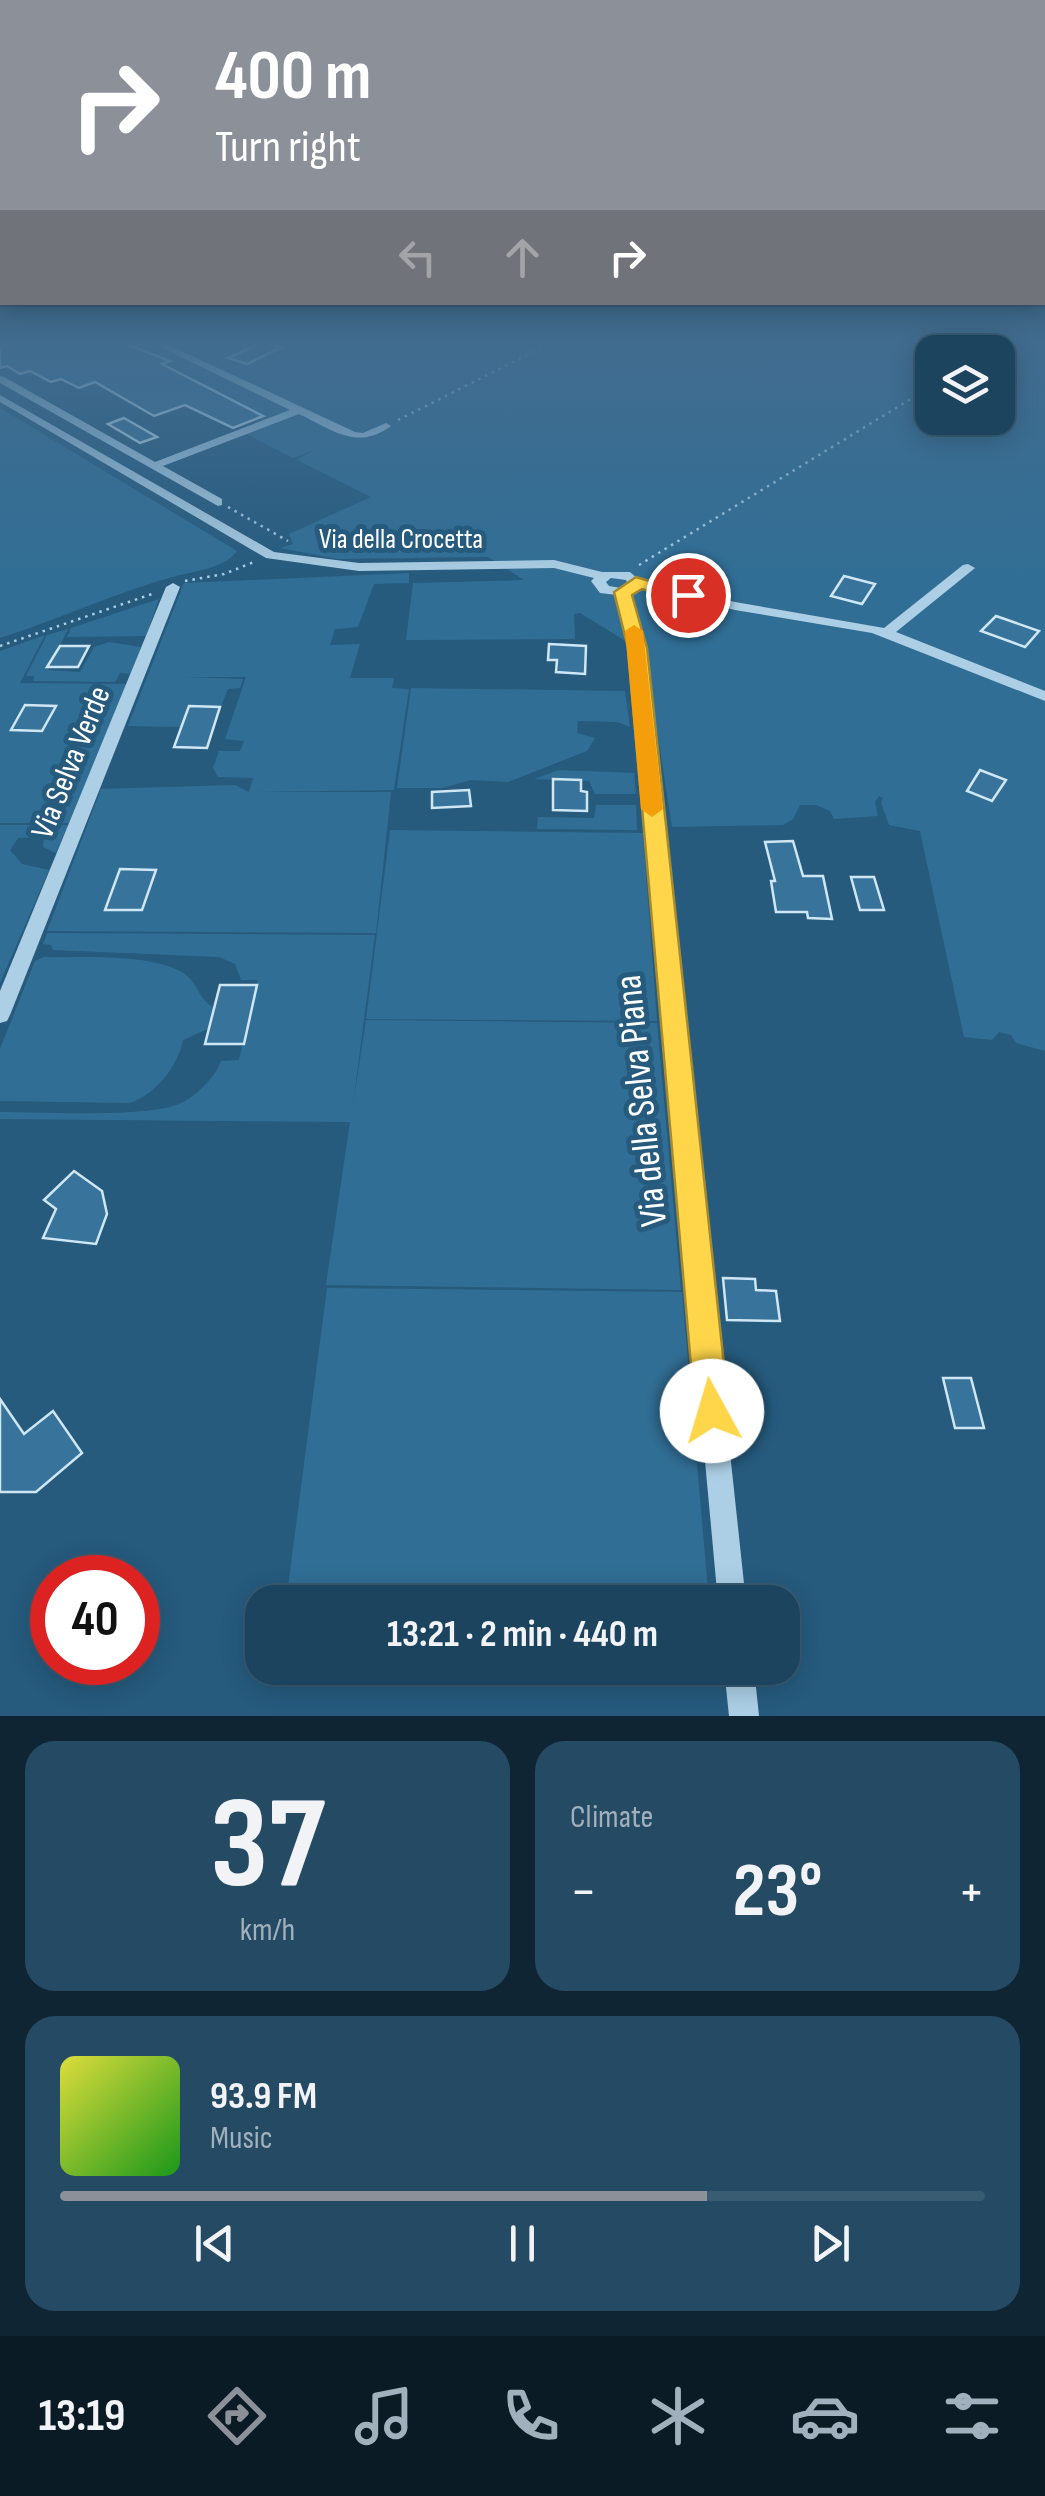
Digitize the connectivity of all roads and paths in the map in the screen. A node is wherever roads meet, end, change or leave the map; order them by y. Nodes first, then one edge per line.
1 (38, 420) edge
2 (74, 420) edge
3 (272, 420) edge
4 (320, 420) edge
5 (398, 420) edge
6 (879, 420) edge
7 (386, 426) joint
8 (154, 466) junction
9 (218, 502) joint
10 (288, 541) dead end
11 (266, 554) junction
12 (968, 568) dead end
13 (628, 583) junction
14 (173, 587) junction
15 (887, 632) junction
16 (0, 646) edge
17 (1045, 696) edge
18 (0, 1015) edge
19 (730, 1585) edge
20 (741, 1685) edge
21 (744, 1716) edge

1 - 11 street, Via della Crocetta
2 - 8 street
3 - 8 street
4 - 7 street
5 - 7 path
6 - 13 path
8 - 9 street
9 - 10 path
11 - 13 street, Via della Crocetta
11 - 14 path
12 - 15 street
13 - 15 street
13 - 19 street, Via della Selva Piana
14 - 16 path
14 - 18 street, Via Selva Verde
15 - 17 street
20 - 21 street

